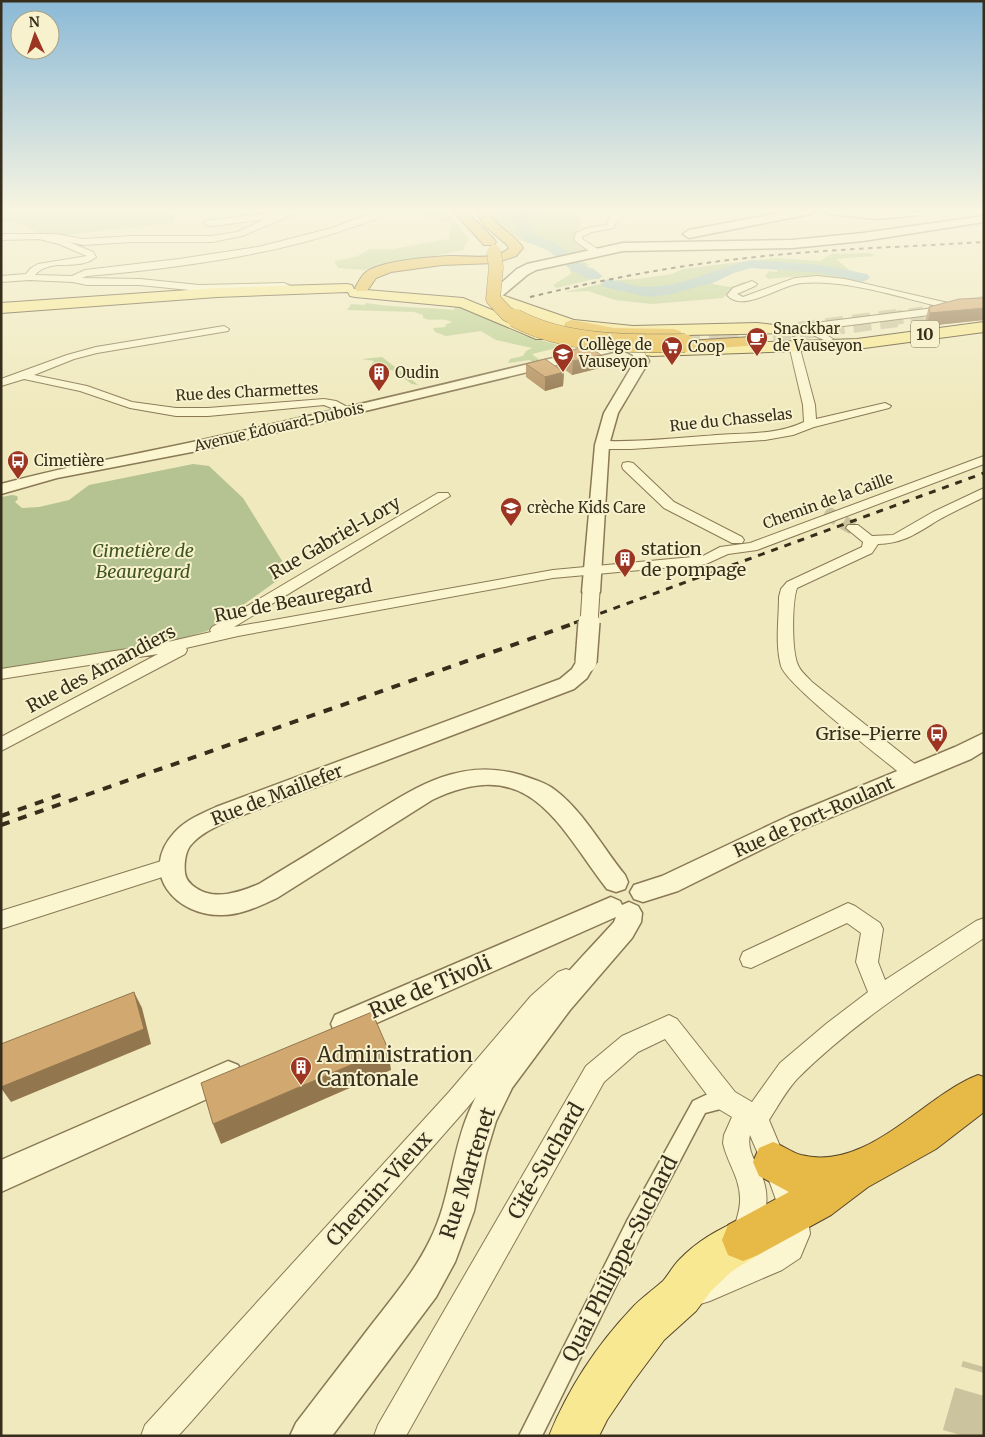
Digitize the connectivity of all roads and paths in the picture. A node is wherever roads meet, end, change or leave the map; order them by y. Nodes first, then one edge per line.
1 (14, 278) edge
2 (52, 278) edge
3 (357, 278) edge
4 (367, 278) edge
5 (495, 278) edge
6 (501, 278) edge
7 (510, 278) edge
8 (518, 278) edge
9 (1, 279) edge
10 (73, 279) joint
11 (752, 284) dead end
12 (354, 289) junction
13 (294, 290) junction
14 (479, 293) junction
15 (410, 298) junction
16 (1, 308) edge
17 (533, 312) junction
18 (505, 321) junction
19 (572, 325) junction
20 (815, 326) junction
21 (984, 327) edge
22 (224, 329) dead end
23 (794, 339) junction
24 (828, 339) junction
25 (867, 341) junction
26 (752, 342) dead end
27 (622, 348) junction
28 (580, 350) junction
29 (663, 351) junction
30 (642, 361) junction
31 (23, 376) junction
32 (1, 383) edge
33 (885, 406) dead end
34 (350, 411) junction
35 (810, 424) junction
36 (602, 445) junction
37 (984, 460) edge
38 (628, 466) dead end
39 (1, 489) edge
40 (984, 492) edge
41 (443, 496) dead end
42 (825, 512) tunnel mouth
43 (853, 528) tunnel mouth
44 (737, 540) junction
45 (869, 540) junction
46 (726, 550) junction
47 (593, 570) junction
48 (194, 642) junction
49 (1, 674) edge
50 (984, 741) edge
51 (1, 745) edge
52 (914, 774) junction
53 (172, 866) junction
54 (625, 899) junction
55 (1, 920) edge
56 (984, 927) edge
57 (607, 949) junction
58 (750, 958) dead end
59 (880, 995) junction
60 (325, 1033) edge
61 (251, 1065) edge
62 (978, 1093) dead end
63 (726, 1100) junction
64 (755, 1117) junction
65 (773, 1162) junction
66 (854, 1173) junction
67 (1, 1176) edge
68 (794, 1211) junction
69 (743, 1240) junction
70 (680, 1295) junction
71 (156, 1436) edge
72 (309, 1436) edge
73 (389, 1436) edge
74 (530, 1436) edge
75 (573, 1436) edge

1 - 9 street
2 - 10 street
3 - 12 highway
4 - 12 highway
5 - 19 highway, bridge
6 - 14 main road
7 - 14 main road
8 - 17 main road
10 - 13 street
11 - 20 street
12 - 13 main road, 10
12 - 14 main road, 10
12 - 15 main road, 10
13 - 16 main road, 10
14 - 15 main road, 10
14 - 17 main road, 10
14 - 18 main road, 10
15 - 18 main road, 10
17 - 18 main road
17 - 19 main road, 10
18 - 28 main road, 10
19 - 23 main road, 10
20 - 23 street
20 - 24 street
21 - 25 main road, 10
22 - 31 street
23 - 24 main road, 10
23 - 25 main road, 10
23 - 29 main road, 10
23 - 35 street, Rue du Chasselas
24 - 25 main road, 10
26 - 27 highway
27 - 28 main road, 10
27 - 29 main road, 10
27 - 30 street
28 - 34 street, Avenue Édouard-Dubois
29 - 30 main road
30 - 36 street, Rue de Maillefer
31 - 32 street, Rue des Charmettes
31 - 34 street, Rue des Charmettes
33 - 35 street
34 - 39 street, Avenue Édouard-Dubois
35 - 36 street, Rue du Chasselas
36 - 47 street, Rue de Maillefer
37 - 46 street, Chemin de la Caille
38 - 44 street
40 - 45 street
41 - 48 street, Rue Gabriel-Lory
42 - 44 street
43 - 45 street
44 - 46 street
45 - 52 street
46 - 47 street, Chemin de la Caille
47 - 48 street, Rue de Beauregard
47 - 53 street, Rue de Maillefer, bridge
48 - 49 street, Rue de Beauregard
48 - 51 street, Rue des Amandiers
50 - 52 street, Rue de Port-Roulant
52 - 54 street, Rue de Port-Roulant
53 - 54 street
53 - 55 street
54 - 57 street, Rue Martenet
54 - 60 street, Rue de Tivoli
56 - 59 street
57 - 71 street, Chemin-Vieux
57 - 72 street, Rue Martenet
58 - 59 street
59 - 64 street
61 - 67 street
62 - 66 highway
63 - 64 street, Cité-Suchard
63 - 73 street, Cité-Suchard
63 - 74 street, Quai Philippe-Suchard
64 - 65 street
64 - 69 street
65 - 66 highway
65 - 68 street
66 - 68 highway
68 - 69 highway
68 - 70 street
69 - 70 main road
70 - 75 main road

